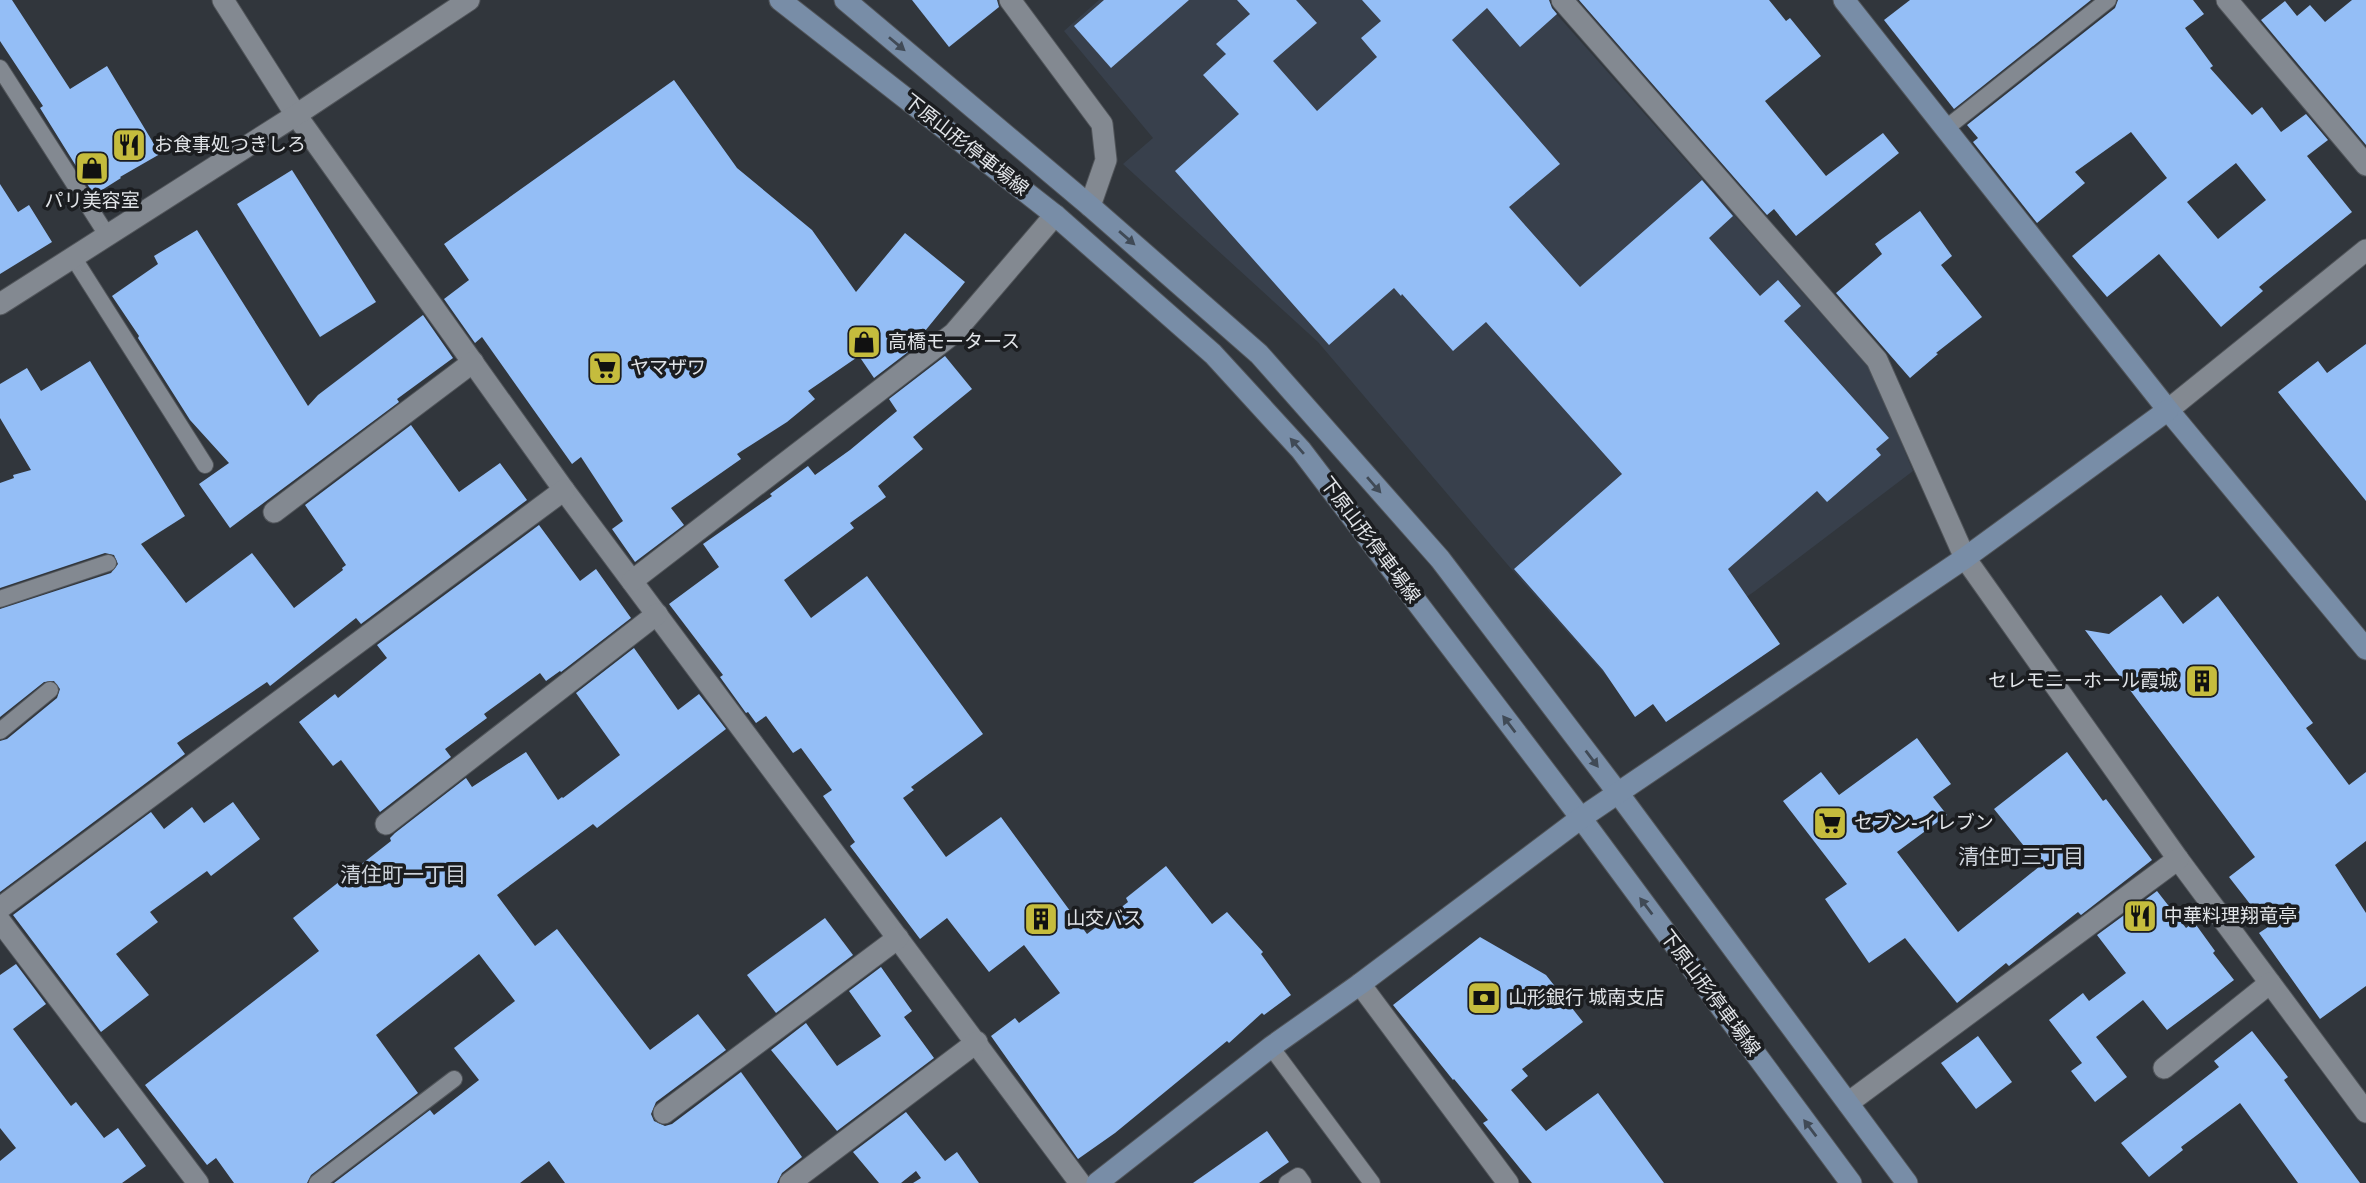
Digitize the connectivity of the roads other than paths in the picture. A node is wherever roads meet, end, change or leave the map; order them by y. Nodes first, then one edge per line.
1 (223, 0) edge
2 (469, 0) edge
3 (780, 0) edge
4 (845, 0) edge
5 (1010, 0) edge
6 (1562, 0) edge
7 (1844, 0) edge
8 (2108, 0) edge
9 (2231, 1) edge
10 (0, 68) edge
11 (296, 115) junction
12 (1945, 129) junction
13 (2366, 164) edge
14 (1090, 206) junction
15 (1055, 215) junction
16 (107, 235) junction
17 (2366, 250) edge
18 (73, 257) junction
19 (0, 304) edge
20 (473, 362) junction
21 (2168, 410) junction
22 (205, 465) dead end
23 (564, 490) junction
24 (274, 512) dead end
25 (1965, 558) junction
26 (108, 563) dead end
27 (632, 581) junction
28 (0, 598) edge
29 (657, 614) junction
30 (2366, 649) edge
31 (50, 690) dead end
32 (0, 732) edge
33 (1618, 793) junction
34 (1581, 818) junction
35 (386, 824) dead end
36 (2178, 859) junction
37 (0, 908) edge
38 (0, 921) edge
39 (898, 938) junction
40 (2270, 983) junction
41 (1360, 984) junction
42 (977, 1042) junction
43 (1271, 1047) junction
44 (2164, 1068) dead end
45 (454, 1079) dead end
46 (1848, 1103) junction
47 (2366, 1112) edge
48 (664, 1113) dead end
49 (198, 1183) edge
50 (317, 1183) edge
51 (790, 1183) edge
52 (1080, 1183) edge
53 (1097, 1183) edge
54 (1287, 1183) edge
55 (1303, 1183) edge
56 (1372, 1183) edge
57 (1508, 1183) edge
58 (1851, 1183) edge
59 (1907, 1183) edge

1 - 11 street
2 - 11 street
3 - 15 main road, 下原山形停車場線
4 -> 14 main road, 下原山形停車場線
5 - 14 street
6 - 25 street
7 - 12 main road
8 - 12 lane
9 - 13 street
10 - 16 lane
11 - 16 street
11 - 20 street
12 - 21 main road
14 -> 33 main road, 下原山形停車場線
15 - 27 street
34 -> 15 main road, 下原山形停車場線
16 - 18 street
17 - 21 street
18 - 19 street
18 - 22 lane
20 - 23 street
20 - 24 street
21 - 25 main road
21 - 30 main road
23 - 27 street
23 - 37 street
25 - 33 main road
25 - 36 street
26 - 28 lane
27 - 29 street
29 - 35 street
29 - 39 street
31 - 32 lane
33 - 34 main road
33 - 46 main road, 下原山形停車場線
34 - 41 main road
58 -> 34 main road, 下原山形停車場線
36 - 40 street
36 - 46 street
38 - 49 street
39 - 42 street
39 - 48 street
40 - 44 street
40 - 47 street
41 - 43 main road
41 - 57 street
42 - 51 street
42 - 52 street
43 - 53 main road
43 - 56 lane
45 - 50 lane
46 - 59 main road, 下原山形停車場線
54 - 55 lane

